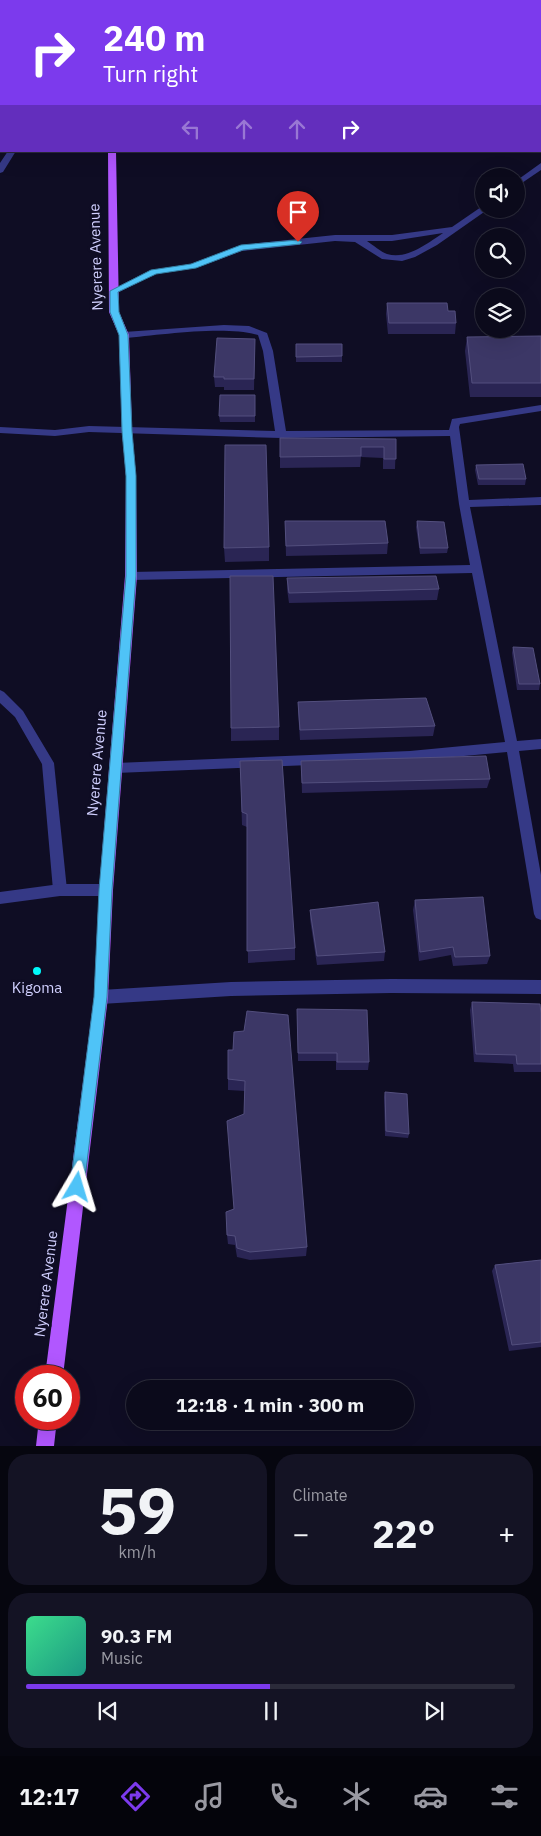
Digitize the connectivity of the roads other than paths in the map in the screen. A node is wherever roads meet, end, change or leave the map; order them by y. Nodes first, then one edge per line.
1 (11, 152) edge
2 (112, 152) edge
3 (541, 166) edge
4 (0, 170) edge
5 (525, 178) edge
6 (475, 214) edge
7 (453, 229) junction
8 (357, 239) junction
9 (114, 291) junction
10 (124, 335) junction
11 (541, 408) edge
12 (0, 430) edge
13 (127, 431) junction
14 (454, 433) junction
15 (281, 434) junction
16 (541, 501) edge
17 (464, 504) junction
18 (477, 569) junction
19 (131, 576) junction
20 (0, 695) edge
21 (541, 744) edge
22 (512, 746) junction
23 (116, 768) junction
24 (60, 890) junction
25 (106, 890) junction
26 (0, 898) edge
27 (541, 914) edge
28 (541, 987) edge
29 (101, 997) junction
30 (55, 1365) edge
31 (47, 1430) edge
32 (45, 1446) edge

1 - 4 street
2 - 9 main road, Nyerere Avenue
3 - 5 street
6 - 7 street
7 - 8 street
7 - 8 street
8 - 9 street
9 - 10 main road, Nyerere Avenue
10 - 13 main road, Nyerere Avenue
10 - 15 street
11 - 14 street
12 - 13 street
13 - 15 street
13 - 19 main road, Nyerere Avenue
14 - 15 street
14 - 17 street
16 - 17 street
17 - 18 street
18 - 19 street
18 - 22 street
19 - 23 main road, Nyerere Avenue
20 - 24 street
21 - 22 street
22 - 23 street
22 - 27 street
23 - 25 main road, Nyerere Avenue
24 - 25 street
24 - 26 street
25 - 29 main road, Nyerere Avenue
28 - 29 street
29 - 30 main road, Nyerere Avenue
31 - 32 main road

